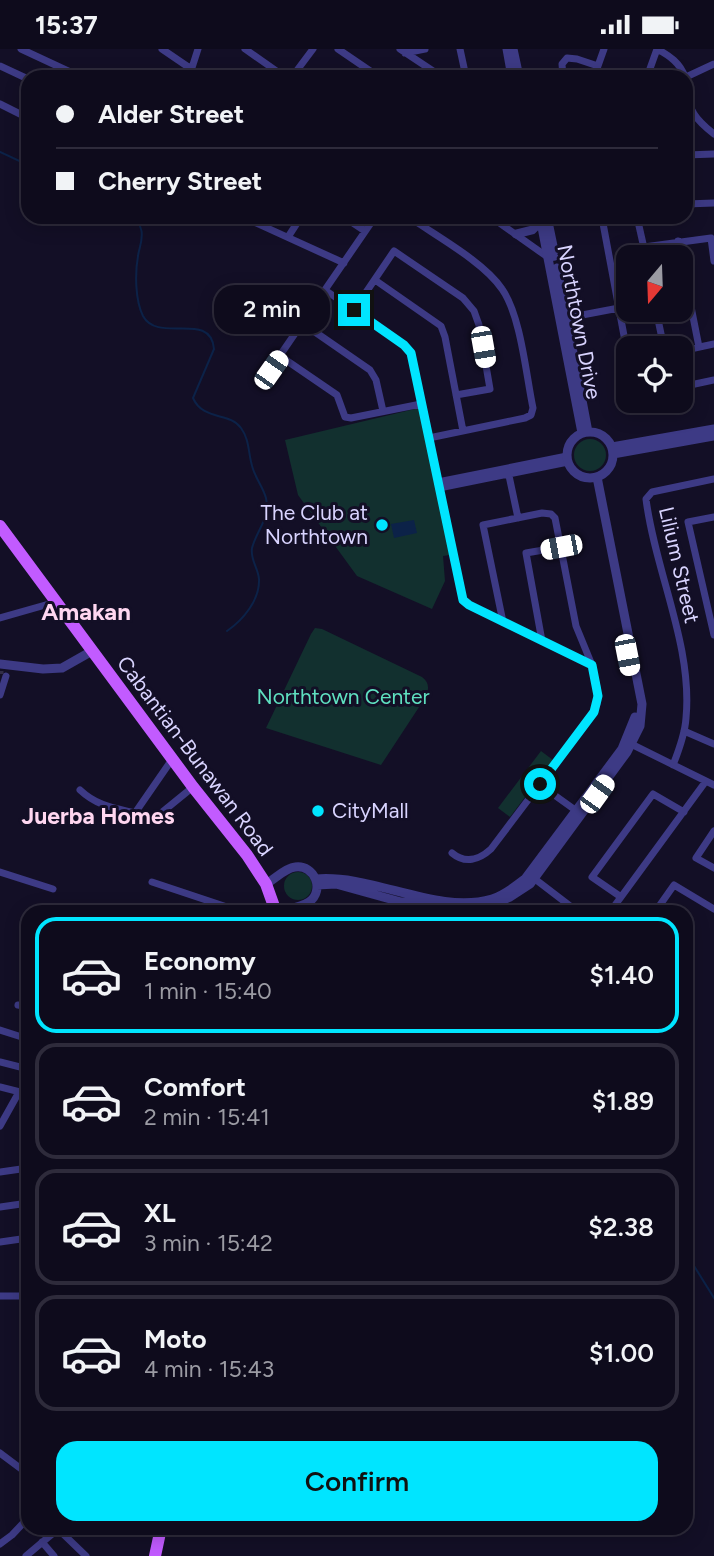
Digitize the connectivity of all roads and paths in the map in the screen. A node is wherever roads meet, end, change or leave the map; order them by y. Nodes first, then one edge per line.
1 (21, 49) edge
2 (162, 49) edge
3 (198, 49) edge
4 (246, 49) edge
5 (313, 49) edge
6 (338, 49) edge
7 (425, 49) edge
8 (460, 49) edge
9 (507, 49) edge
10 (513, 49) edge
11 (604, 49) edge
12 (657, 49) edge
13 (403, 51) edge
14 (714, 64) edge
15 (0, 66) edge
16 (598, 66) junction
17 (66, 70) edge
18 (186, 70) edge
19 (192, 70) edge
20 (275, 70) edge
21 (297, 70) edge
22 (369, 70) edge
23 (432, 70) edge
24 (464, 70) edge
25 (511, 70) edge
26 (518, 70) edge
27 (562, 70) edge
28 (597, 70) edge
29 (649, 70) edge
30 (682, 70) edge
31 (693, 73) edge
32 (21, 76) edge
33 (0, 104) edge
34 (21, 114) edge
35 (693, 114) edge
36 (714, 134) edge
37 (714, 153) edge
38 (693, 154) edge
39 (714, 203) edge
40 (693, 204) edge
41 (259, 224) edge
42 (296, 224) edge
43 (354, 224) edge
44 (370, 224) edge
45 (419, 224) edge
46 (501, 224) edge
47 (537, 224) edge
48 (544, 224) edge
49 (605, 224) edge
50 (638, 224) edge
51 (365, 231) junction
52 (516, 234) junction
53 (288, 237) junction
54 (678, 241) junction
55 (643, 245) edge
56 (655, 245) edge
57 (552, 258) junction
58 (714, 261) edge
59 (344, 263) junction
60 (375, 280) junction
61 (325, 290) junction
62 (616, 290) edge
63 (616, 309) edge
64 (354, 310) junction
65 (563, 318) junction
66 (302, 323) junction
67 (714, 344) edge
68 (699, 347) junction
69 (693, 348) edge
70 (280, 356) junction
71 (714, 380) edge
72 (261, 383) dead end
73 (693, 384) edge
74 (456, 395) junction
75 (422, 404) junction
76 (383, 411) junction
77 (714, 429) edge
78 (463, 431) junction
79 (585, 432) junction
80 (714, 436) edge
81 (429, 438) junction
82 (613, 450) junction
83 (568, 459) junction
84 (508, 471) junction
85 (594, 477) junction
86 (714, 479) edge
87 (438, 485) junction
88 (714, 517) edge
89 (517, 518) junction
90 (0, 526) edge
91 (561, 547) junction
92 (57, 602) junction
93 (0, 618) edge
94 (503, 622) junction
95 (714, 635) edge
96 (542, 641) junction
97 (581, 642) junction
98 (92, 651) junction
99 (571, 655) junction
100 (592, 665) junction
101 (3, 672) edge
102 (0, 695) edge
103 (684, 731) junction
104 (629, 743) junction
105 (714, 744) edge
106 (173, 758) junction
107 (673, 765) junction
108 (706, 781) junction
109 (540, 784) junction
110 (714, 785) edge
111 (193, 787) junction
112 (80, 790) dead end
113 (684, 812) junction
114 (579, 813) junction
115 (150, 822) dead end
116 (714, 831) edge
117 (452, 853) dead end
118 (714, 868) edge
119 (0, 872) edge
120 (531, 876) junction
121 (152, 882) dead end
122 (316, 882) junction
123 (265, 884) junction
124 (53, 889) dead end
125 (621, 897) junction
126 (221, 905) edge
127 (273, 905) edge
128 (298, 905) edge
129 (564, 905) edge
130 (615, 905) edge
131 (660, 905) edge
132 (714, 909) edge
133 (18, 1005) dead end
134 (21, 1006) edge
135 (0, 1030) edge
136 (21, 1037) edge
137 (0, 1062) edge
138 (21, 1067) edge
139 (0, 1087) edge
140 (19, 1092) joint
141 (0, 1126) edge
142 (21, 1167) edge
143 (0, 1172) edge
144 (21, 1204) edge
145 (0, 1207) edge
146 (21, 1239) edge
147 (0, 1242) edge
148 (0, 1296) edge
149 (21, 1296) edge
150 (0, 1453) edge
151 (21, 1469) edge
152 (21, 1525) edge
153 (50, 1535) edge
154 (66, 1535) edge
155 (160, 1535) edge
156 (42, 1542) junction
157 (0, 1544) edge
158 (26, 1556) edge
159 (54, 1556) edge
160 (86, 1556) edge
161 (155, 1556) edge

1 - 17 street
2 - 18 street
3 - 19 street
4 - 20 street
5 - 21 street
6 - 22 street
7 - 13 street
8 - 24 street
9 - 25 street
10 - 26 street
11 - 16 street
12 - 29 street
12 - 30 street
13 - 23 street
14 - 31 street
15 - 32 street
16 - 27 street
16 - 28 street
33 - 34 street
35 - 36 street
37 - 38 street
39 - 40 street
41 - 53 street
42 - 53 street
43 - 51 street
44 - 51 street
45 - 78 street
46 - 52 street
47 - 52 street
48 - 57 street, Northtown Drive
49 - 62 street
50 - 55 street
51 - 59 street
52 - 57 street
53 - 59 street
54 - 56 street
54 - 58 street
54 - 68 street
57 - 65 street, Northtown Drive
59 - 61 street
60 - 64 street
60 - 74 street
60 - 74 street
61 - 64 street
61 - 66 street
63 - 65 street
64 - 75 street
65 - 79 street, Northtown Drive
66 - 70 street
66 - 76 street
67 - 68 street
68 - 69 street
70 - 72 street
70 - 76 street
71 - 73 street
74 - 78 street
75 - 76 street
75 - 81 street
77 - 82 street
78 - 81 street
79 - 82 street
79 - 83 street
80 - 82 street
81 - 87 street
82 - 85 street
83 - 84 street
83 - 85 street
84 - 87 street
84 - 89 street
85 - 104 street
86 - 103 street, Lilium Street
87 - 94 street
88 - 95 street
89 - 91 street
89 - 94 street
90 - 92 main road, Cabantian-Bunawan Road
91 - 96 street
91 - 97 street
92 - 93 street
92 - 98 main road, Cabantian-Bunawan Road
94 - 96 street
96 - 99 street
97 - 99 street
97 - 100 street
98 - 101 street
98 - 106 main road, Cabantian-Bunawan Road
99 - 100 street
100 - 109 street
101 - 102 street
103 - 105 street
103 - 107 street, Lilium Street
104 - 107 street
104 - 114 street
106 - 111 main road, Cabantian-Bunawan Road
106 - 112 street
107 - 108 street
108 - 110 street
108 - 113 street
109 - 114 street
109 - 117 street
111 - 115 street
111 - 123 main road, Cabantian-Bunawan Road
113 - 125 street
113 - 125 street
114 - 120 street
116 - 118 street
119 - 124 street
120 - 122 street
120 - 129 street
121 - 126 street
122 - 123 street
122 - 128 street
123 - 127 main road, Cabantian-Bunawan Road
125 - 130 street
131 - 132 street
133 - 134 street
135 - 136 street
137 - 138 street
139 - 140 street
140 - 141 street
142 - 143 street
144 - 145 street
146 - 147 street
148 - 149 street
150 - 151 street
152 - 157 street
153 - 156 street
154 - 160 street
155 - 161 main road
156 - 158 street
156 - 159 street

